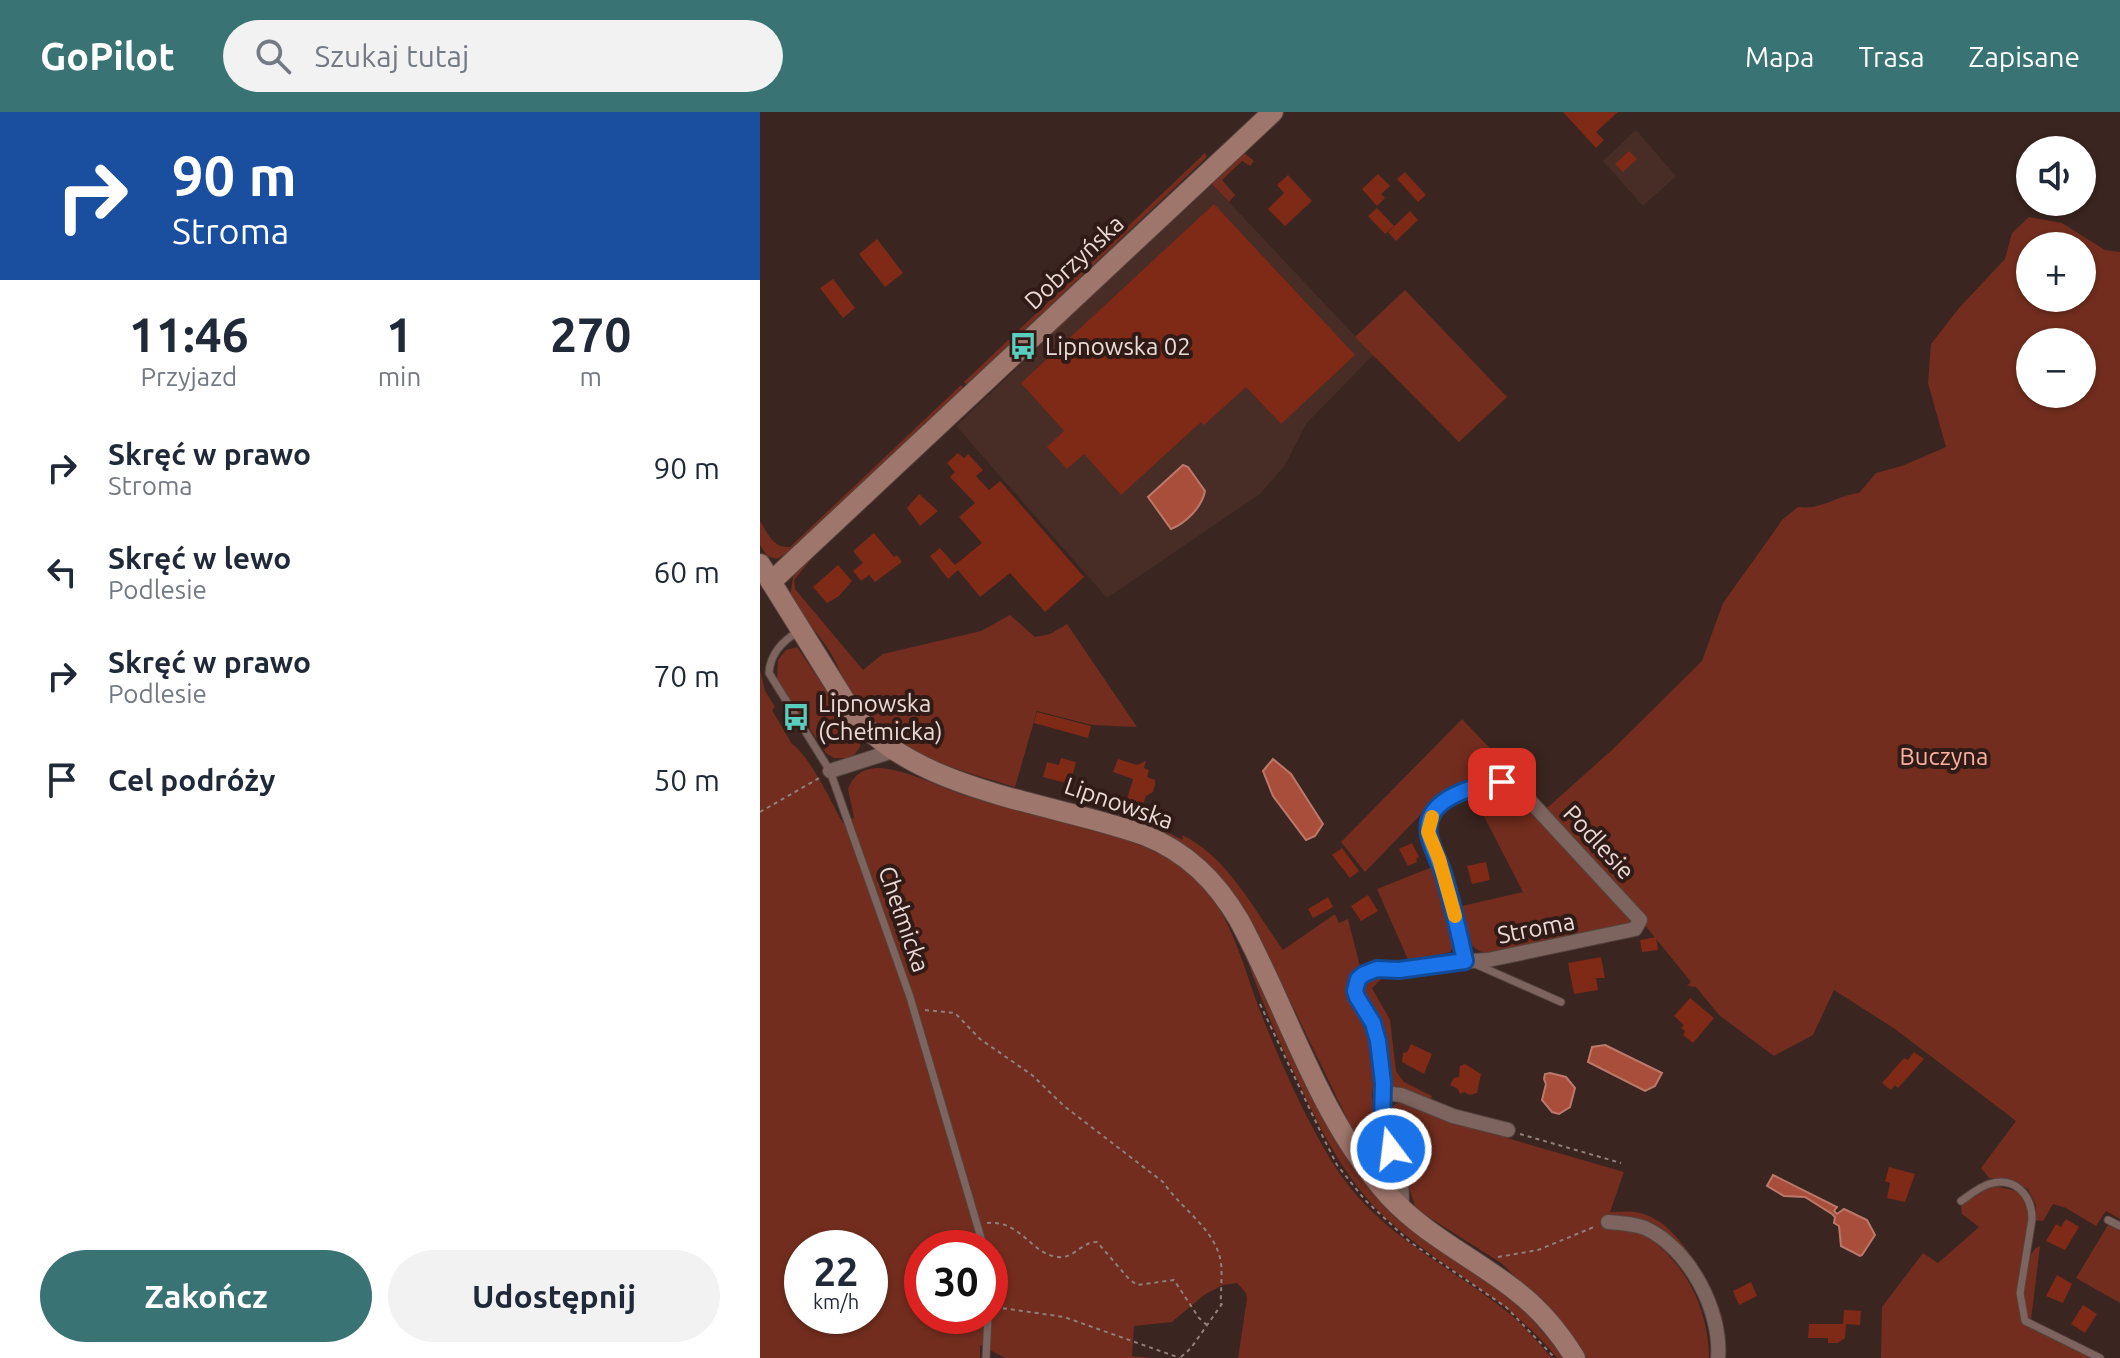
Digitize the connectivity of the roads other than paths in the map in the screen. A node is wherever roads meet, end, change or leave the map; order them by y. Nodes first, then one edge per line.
1 (1273, 112) edge
2 (764, 578) edge
3 (801, 629) junction
4 (893, 751) junction
5 (830, 771) junction
6 (1627, 931) joint
7 (1465, 961) junction
8 (1561, 1002) dead end
9 (1382, 1093) junction
10 (1508, 1130) road end
11 (1961, 1201) dead end
12 (1402, 1208) junction
13 (2108, 1220) dead end
14 (1608, 1222) road end
15 (2120, 1226) edge
16 (977, 1230) edge
17 (987, 1334) edge
18 (986, 1358) edge
19 (1575, 1358) edge
20 (1718, 1358) edge
21 (2100, 1358) edge

1 - 2 main road, Dobrzyńska
2 - 3 main road, Lipnowska
3 - 4 main road, Lipnowska
3 - 5 lane, Chełmicka
4 - 5 street
4 - 12 main road, Lipnowska
5 - 16 lane, Chełmicka
6 - 7 street, Stroma
6 - 7 street, Podlesie
7 - 8 lane
7 - 9 street, Stroma
9 - 10 street
9 - 12 street, Stroma
11 - 21 lane
12 - 19 main road, Lipnowska
13 - 15 lane
14 - 20 street
17 - 18 lane

